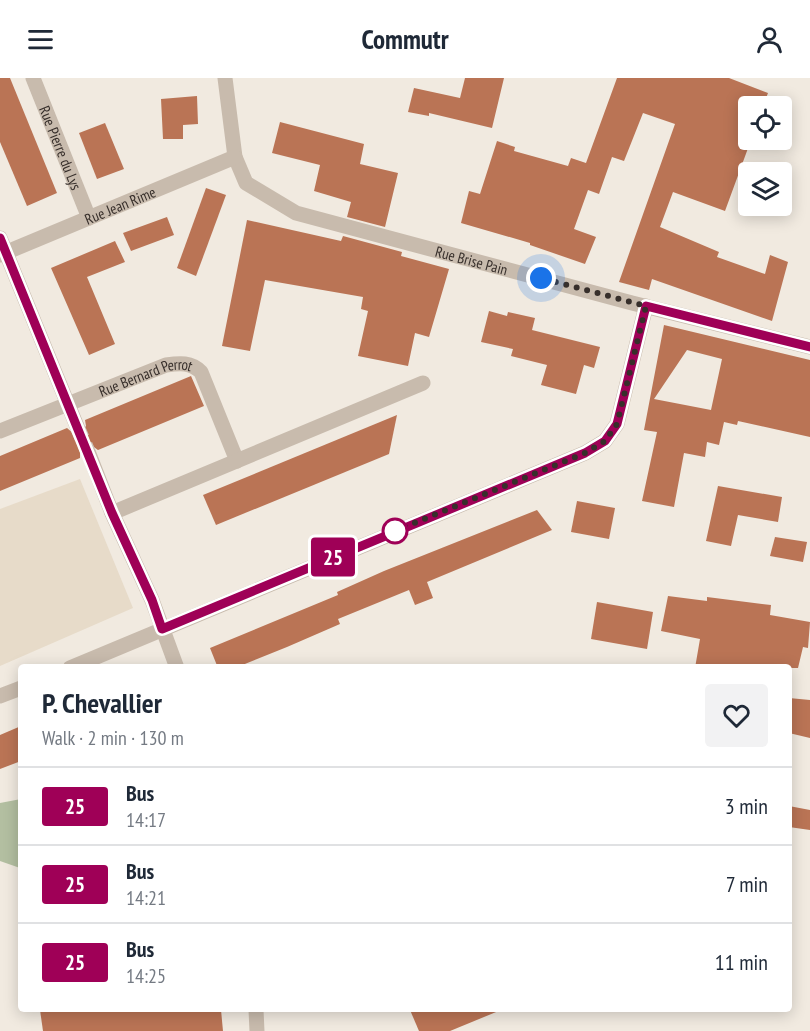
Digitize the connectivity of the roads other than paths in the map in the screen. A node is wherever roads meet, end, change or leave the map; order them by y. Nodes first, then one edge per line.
1 (33, 78) edge
2 (225, 78) edge
3 (235, 157) junction
4 (89, 218) junction
5 (2, 248) edge
6 (646, 306) junction
7 (810, 347) edge
8 (423, 383) dead end
9 (68, 403) junction
10 (76, 424) tunnel mouth
11 (0, 430) edge
12 (89, 454) tunnel mouth
13 (237, 461) junction
14 (112, 513) junction
15 (162, 629) junction
16 (79, 664) edge
17 (175, 664) edge
18 (18, 689) edge
19 (0, 696) edge
20 (256, 1012) edge
21 (257, 1031) edge

1 - 4 street, Rue Pierre du Lys
2 - 3 street, Rue Brise Pain
3 - 4 street, Rue Jean Rime
3 - 6 street, Rue Brise Pain
4 - 5 street, Rue Jean Rime
5 - 9 street
6 - 7 street, Rue Brise Pain
6 - 15 street
8 - 13 street
9 - 10 street
9 - 11 street, Rue Bernard Perrot
9 - 13 street, Rue Bernard Perrot
12 - 14 street
13 - 14 street
14 - 15 street
15 - 16 street
15 - 17 street
18 - 19 street
20 - 21 street

